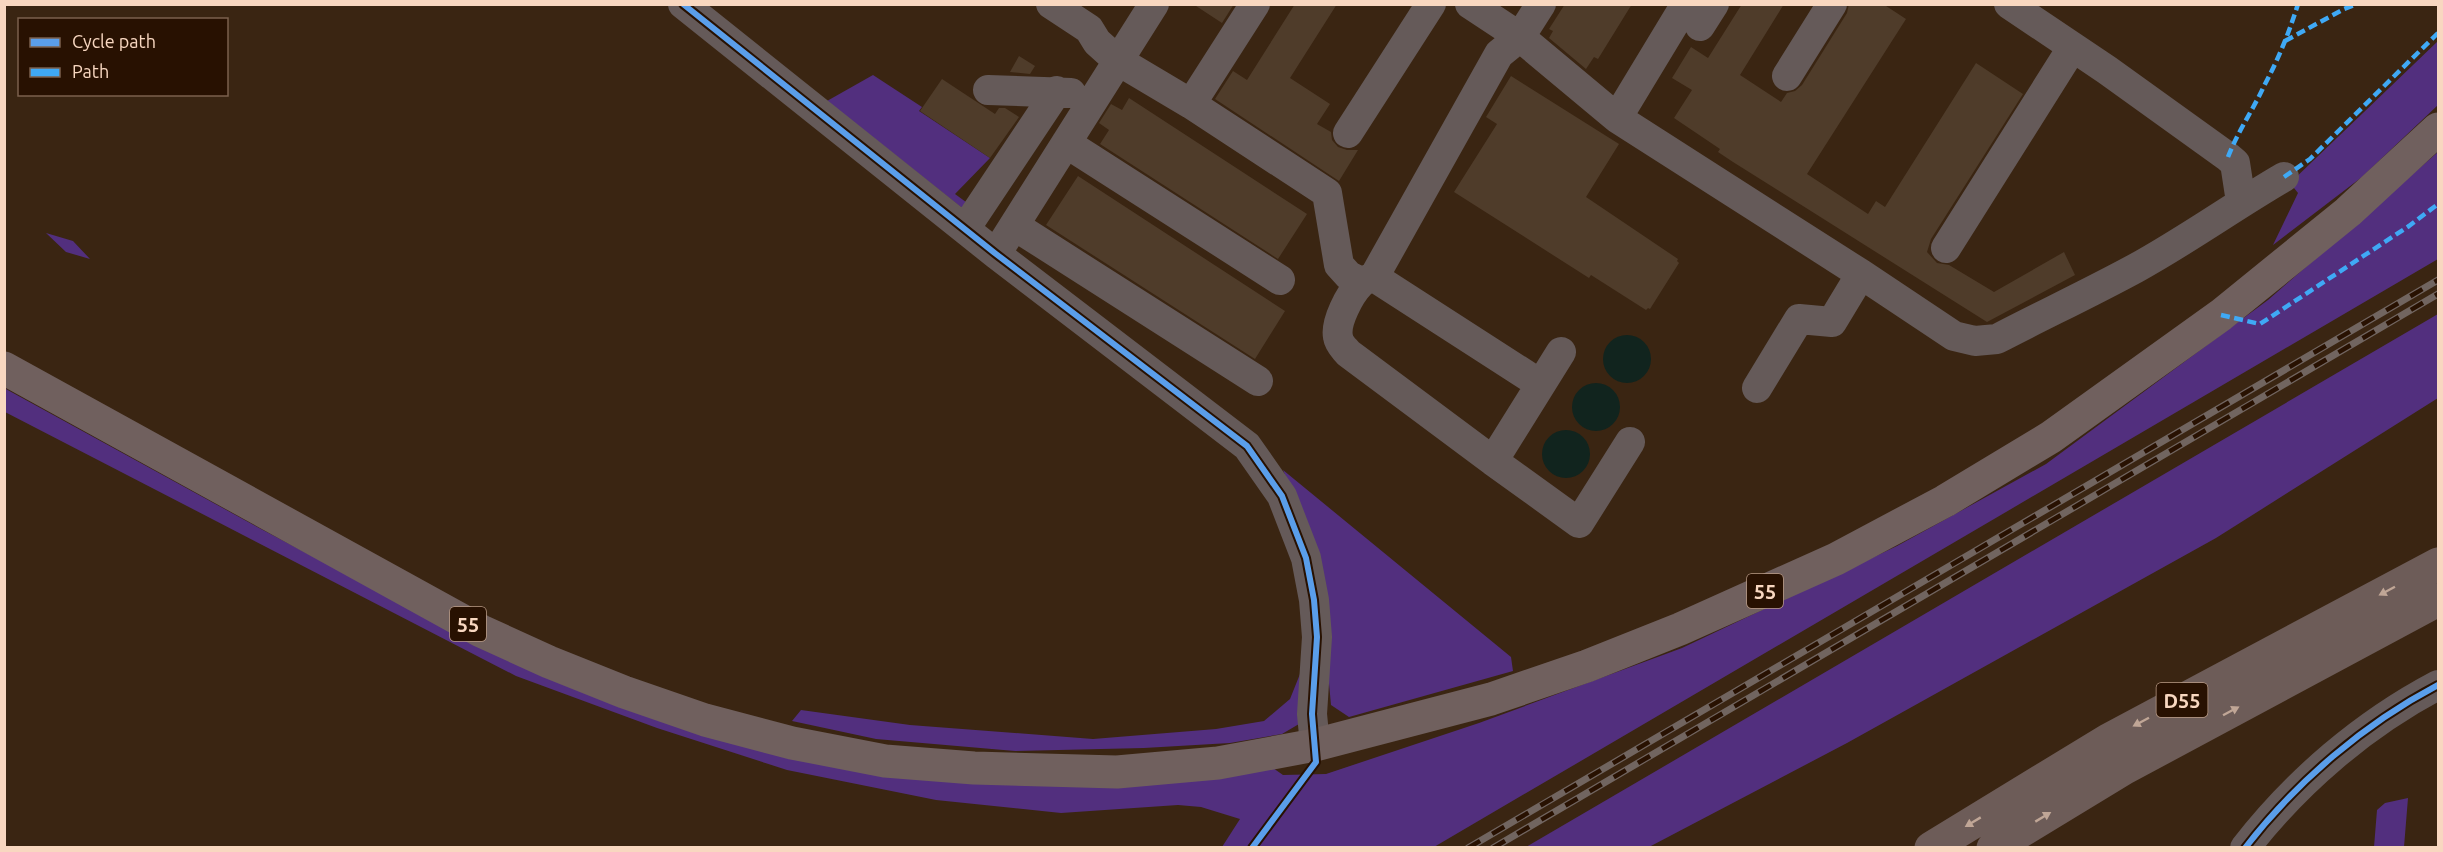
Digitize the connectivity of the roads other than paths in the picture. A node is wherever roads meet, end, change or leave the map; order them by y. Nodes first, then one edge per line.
1 (683, 4) edge
2 (1051, 4) edge
3 (1154, 4) edge
4 (1255, 4) edge
5 (1431, 4) edge
6 (1470, 4) edge
7 (1541, 4) edge
8 (1832, 4) edge
9 (2009, 4) edge
10 (1700, 12) edge
11 (1520, 37) junction
12 (2072, 48) junction
13 (1117, 60) junction
14 (1787, 76) dead end
15 (988, 90) dead end
16 (1057, 91) junction
17 (1095, 96) junction
18 (1191, 104) junction
19 (1617, 118) junction
20 (2439, 129) edge
21 (1348, 133) dead end
22 (1066, 144) junction
23 (2284, 177) dead end
24 (2241, 202) junction
25 (1015, 226) junction
26 (965, 229) junction
27 (1946, 248) dead end
28 (996, 254) junction
29 (1861, 274) junction
30 (1280, 280) dead end
31 (1367, 280) junction
32 (1561, 352) dead end
33 (4, 368) edge
34 (1258, 381) dead end
35 (1540, 384) junction
36 (1757, 388) dead end
37 (1630, 442) dead end
38 (1493, 461) junction
39 (2439, 564) edge
40 (2439, 600) edge
41 (2439, 685) edge
42 (1315, 745) junction
43 (1931, 848) edge
44 (1993, 848) edge
45 (2245, 848) edge

1 - 26 street
2 - 13 street
3 - 13 street
4 - 18 street
5 - 21 street
6 - 11 street
7 - 11 street
8 - 14 street
9 - 12 street
10 - 19 street
11 - 19 street
11 - 31 street
12 - 24 street
12 - 27 street
13 - 17 street
13 - 18 street
15 - 16 street
16 - 17 street
16 - 26 street
17 - 22 street
18 - 31 street
19 - 29 street
20 - 42 main road, 55
22 - 25 street
22 - 30 street
23 - 24 street
24 - 29 street
25 - 28 street
25 - 34 street
26 - 28 street
28 - 42 street
29 - 36 street
31 - 35 street
31 - 38 street
32 - 35 street
33 - 42 main road, 55
35 - 38 street
37 - 38 street
39 -> 43 highway, D55
44 -> 40 highway, D55
41 - 45 street

